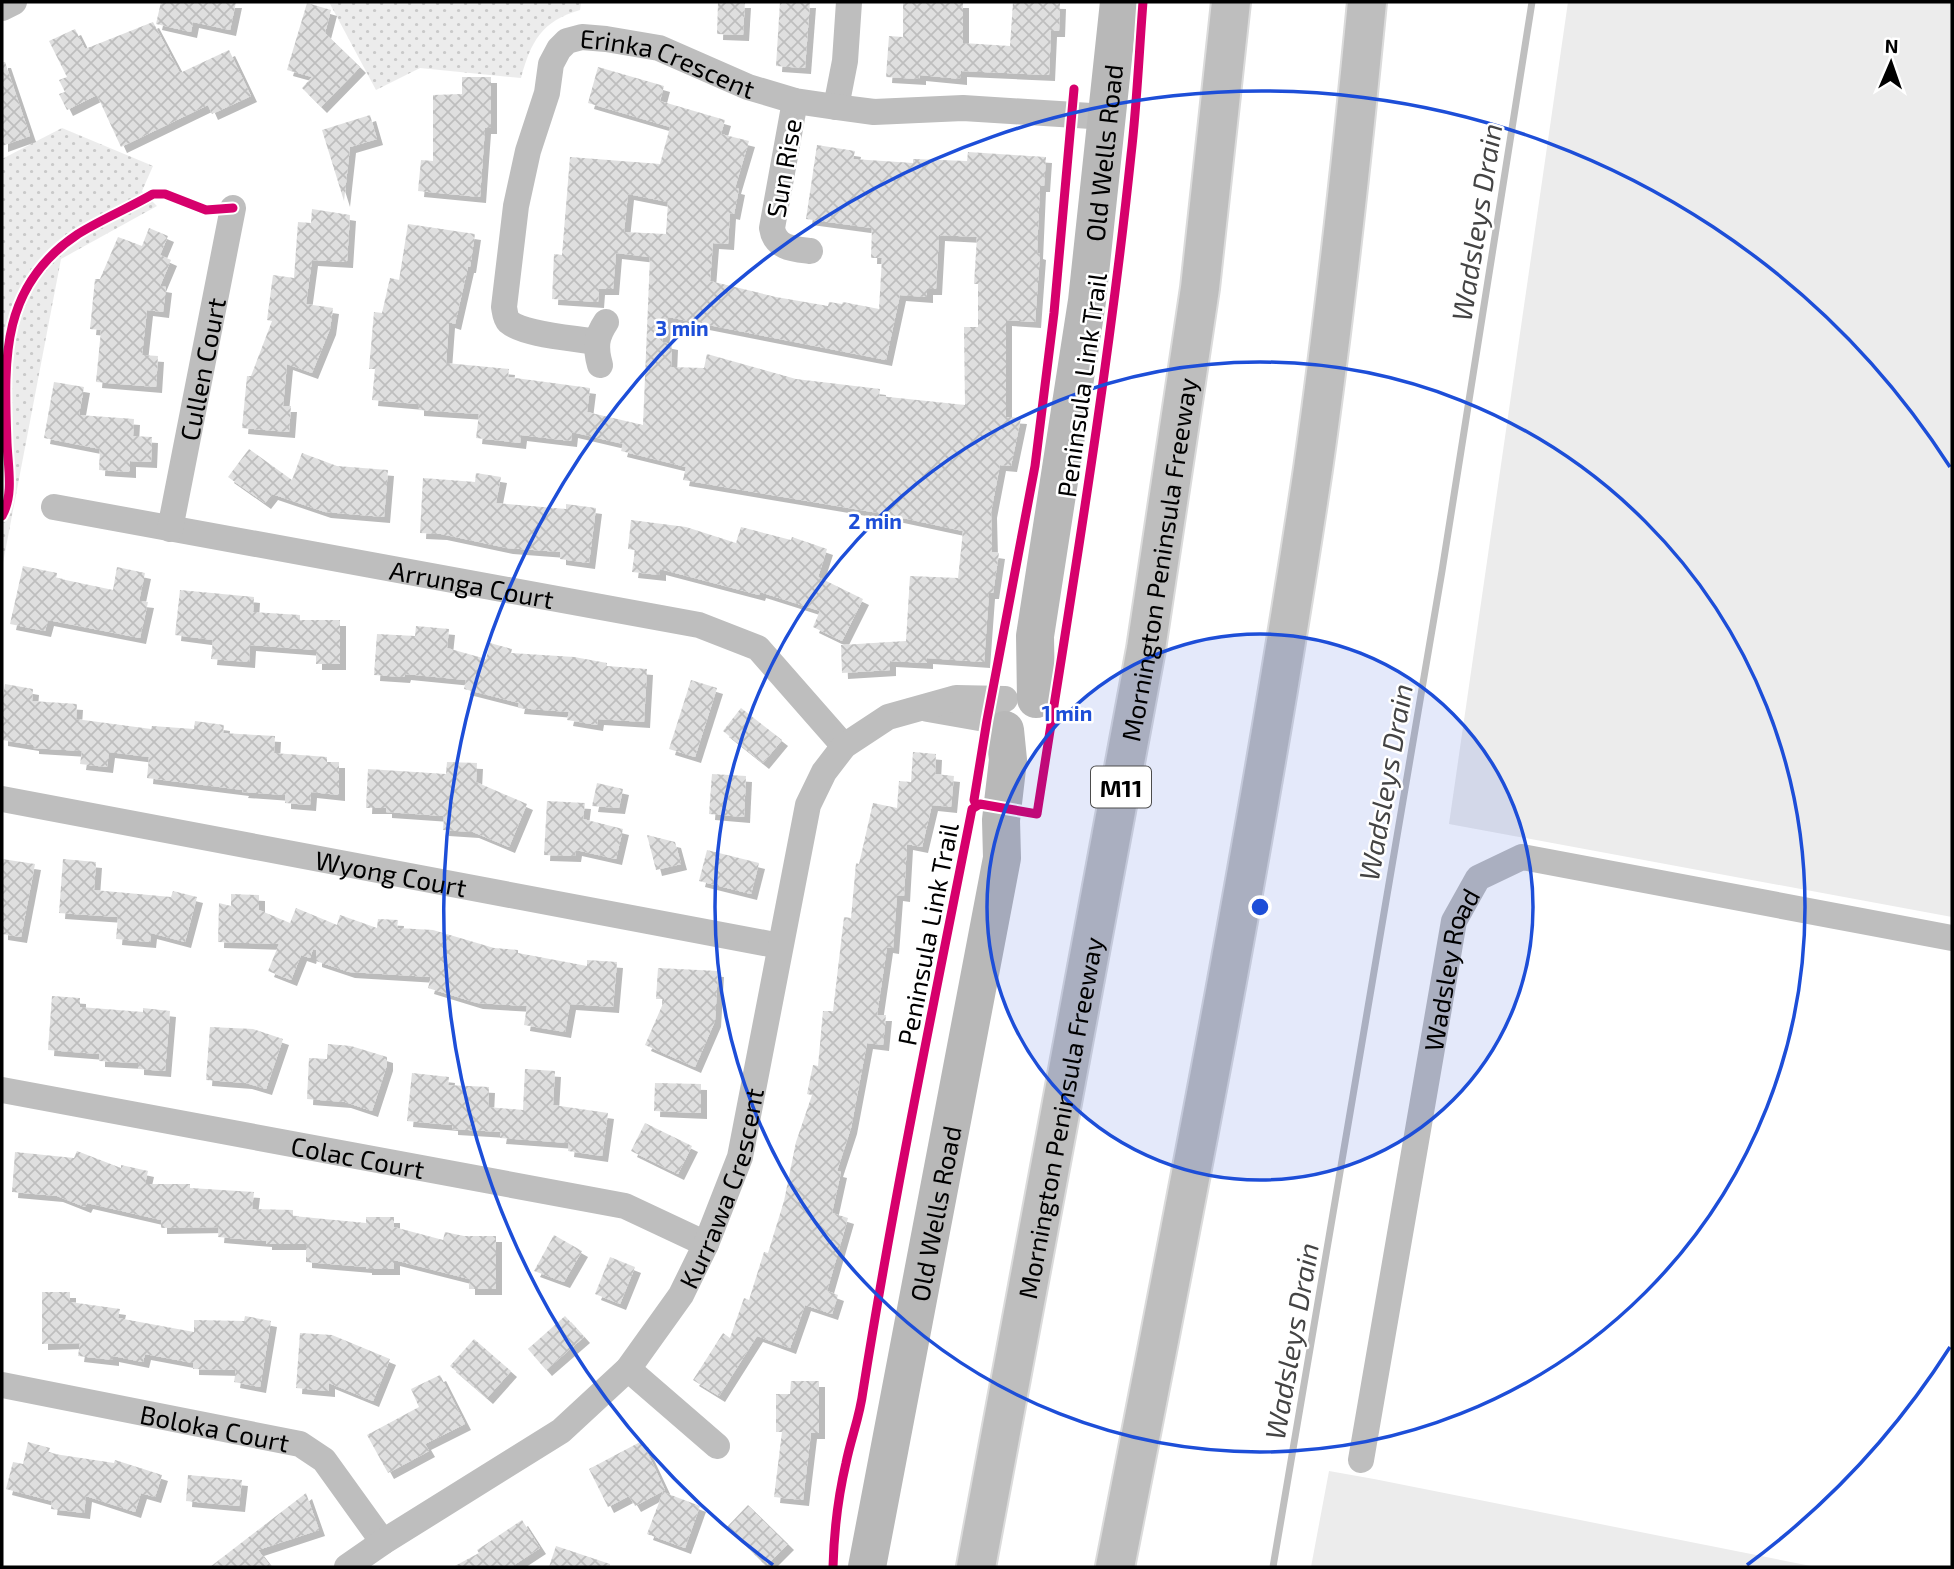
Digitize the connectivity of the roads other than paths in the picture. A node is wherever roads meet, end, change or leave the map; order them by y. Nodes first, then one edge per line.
1 (14, 2) edge
2 (849, 2) edge
3 (1119, 2) edge
4 (1231, 2) edge
5 (1367, 2) edge
6 (2, 8) edge
7 (795, 101) junction
8 (836, 107) junction
9 (1107, 117) junction
10 (233, 208) dead end
11 (810, 251) dead end
12 (601, 343) dead end
13 (54, 507) dead end
14 (170, 529) junction
15 (1015, 712) junction
16 (844, 746) junction
17 (2, 799) edge
18 (1952, 937) edge
19 (780, 946) junction
20 (2, 1090) edge
21 (706, 1244) junction
22 (628, 1369) junction
23 (2, 1385) edge
24 (718, 1446) dead end
25 (1361, 1460) dead end
26 (383, 1542) junction
27 (347, 1567) edge
28 (867, 1567) edge
29 (976, 1567) edge
30 (1115, 1567) edge

1 - 6 street
2 - 8 street
3 - 9 street, Old Wells Road
4 - 29 highway, Mornington Peninsula Freeway / M11
5 - 30 highway
7 - 8 street, Erinka Crescent
7 - 11 street, Sun Rise
7 - 12 street, Erinka Crescent
8 - 9 street, Erinka Crescent
9 - 15 street, Old Wells Road
10 - 14 street, Cullen Court
13 - 14 street, Arrunga Court
14 - 16 street, Arrunga Court
15 - 16 street, Kurrawa Crescent
15 - 28 street, Old Wells Road
16 - 19 street, Kurrawa Crescent
17 - 19 street, Wyong Court
18 - 25 street, Wadsley Road
19 - 21 street, Kurrawa Crescent
20 - 21 street, Colac Court
21 - 22 street, Kurrawa Crescent
22 - 24 street
22 - 26 street, Kurrawa Crescent
23 - 26 street, Boloka Court
26 - 27 street, Kurrawa Crescent

